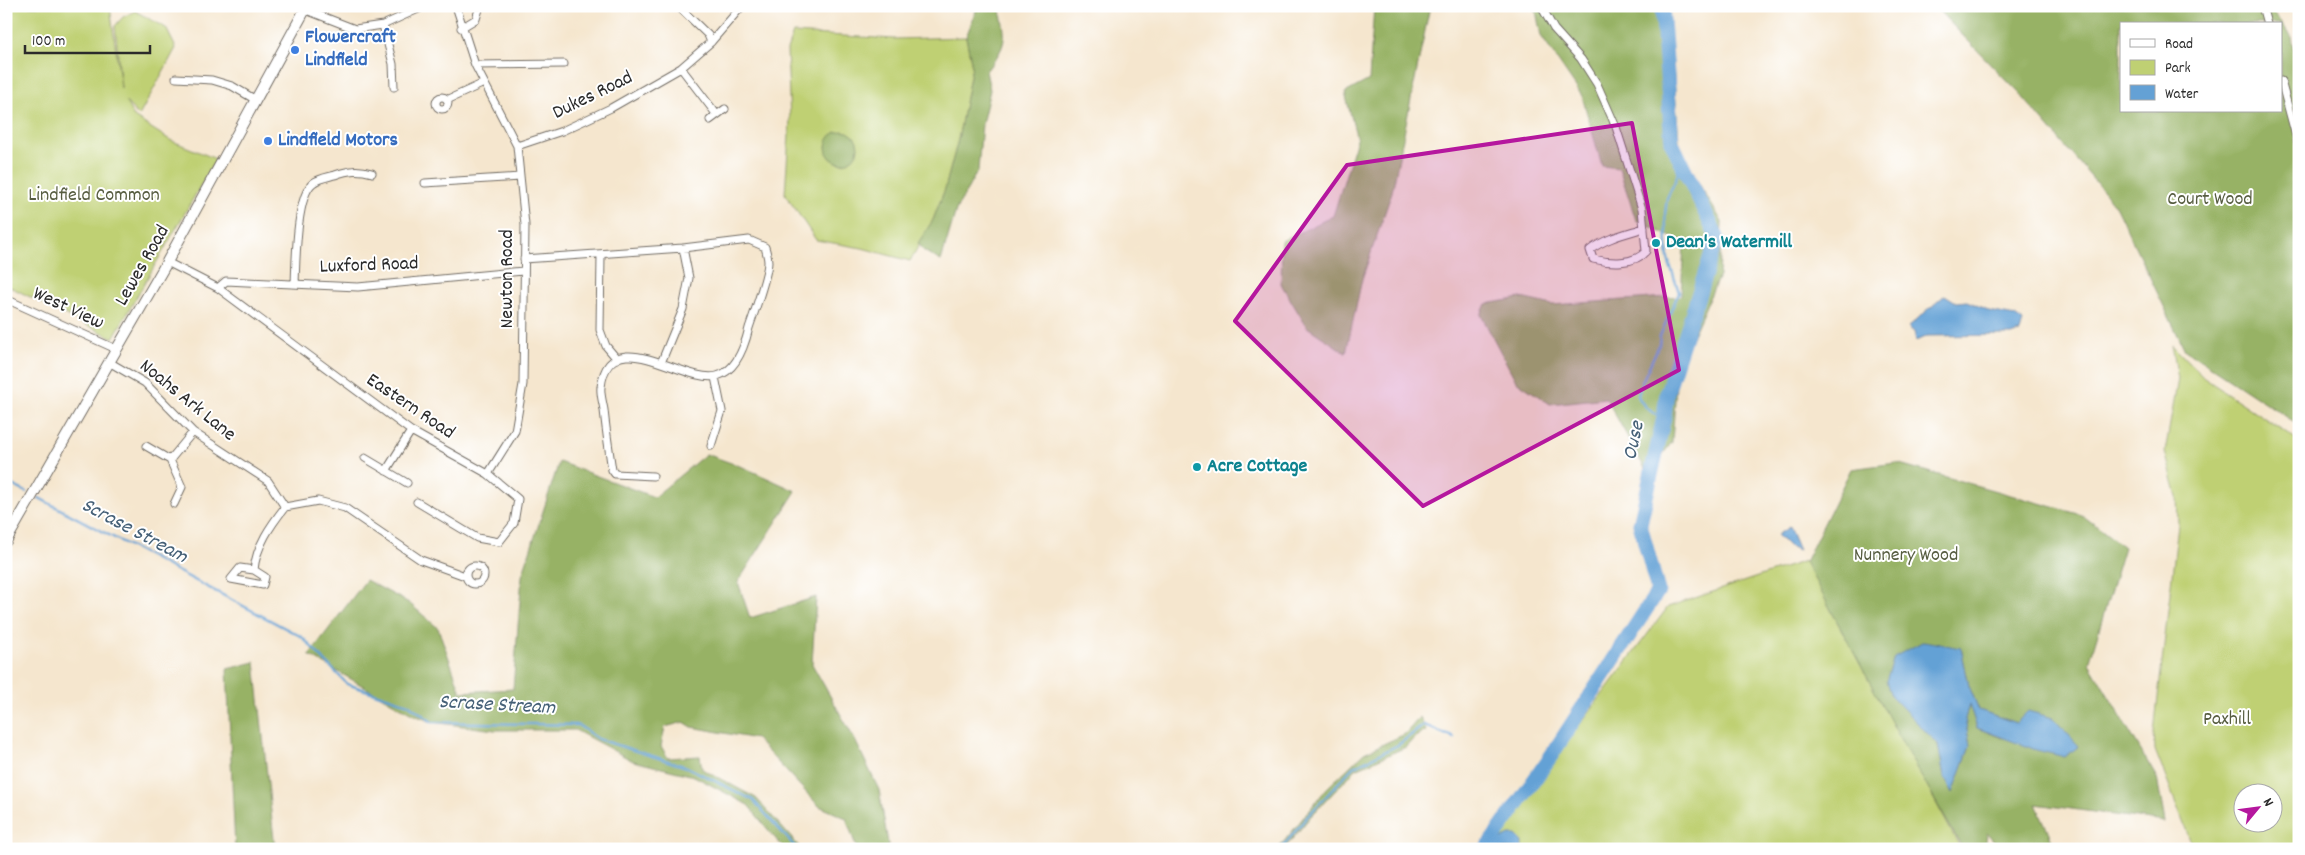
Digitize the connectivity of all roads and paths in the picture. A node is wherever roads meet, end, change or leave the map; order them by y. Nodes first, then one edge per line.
1 (424, 6) edge
2 (456, 6) edge
3 (480, 6) edge
4 (678, 6) edge
5 (742, 6) edge
6 (1541, 6) edge
7 (2262, 6) edge
8 (306, 8) edge
9 (2266, 22) edge
10 (383, 25) junction
11 (461, 28) junction
12 (709, 38) junction
13 (564, 64) dead end
14 (475, 65) junction
15 (681, 68) junction
16 (179, 81) dead end
17 (484, 83) junction
18 (2282, 85) edge
19 (394, 87) dead end
20 (256, 100) junction
21 (447, 100) dead end
22 (725, 109) dead end
23 (717, 115) junction
24 (710, 120) dead end
25 (517, 146) junction
26 (2299, 147) edge
27 (372, 173) dead end
28 (520, 177) junction
29 (425, 183) dead end
30 (1644, 228) junction
31 (683, 248) junction
32 (601, 255) junction
33 (524, 259) junction
34 (167, 262) junction
35 (524, 271) junction
36 (295, 284) junction
37 (218, 288) junction
38 (6, 299) edge
39 (116, 349) junction
40 (617, 359) junction
41 (109, 362) junction
42 (661, 363) junction
43 (715, 377) junction
44 (411, 431) junction
45 (193, 432) junction
46 (146, 446) dead end
47 (711, 446) dead end
48 (365, 458) dead end
49 (170, 460) junction
50 (386, 471) junction
51 (488, 474) junction
52 (653, 476) dead end
53 (407, 483) dead end
54 (417, 502) dead end
55 (174, 504) dead end
56 (285, 507) junction
57 (6, 541) edge
58 (254, 570) dead end
59 (465, 576) dead end

1 - 10 street
2 - 11 street, Newton Road
3 - 11 street
4 - 12 street
5 - 12 street, Dukes Road
6 - 30 street
7 - 9 street
8 - 10 street
8 - 20 main road, Lewes Road
10 - 19 street
11 - 14 street, Newton Road
12 - 15 street, Dukes Road
13 - 14 street
14 - 17 street, Newton Road
15 - 23 street
15 - 25 street, Dukes Road
16 - 20 street
17 - 21 street
17 - 25 street, Newton Road
18 - 26 street
20 - 34 main road, Lewes Road
22 - 23 street
23 - 24 street
25 - 28 street, Newton Road
27 - 36 street
28 - 29 street
28 - 33 street, Newton Road
30 - 30 street
31 - 32 street
31 - 42 street
31 - 43 street
32 - 33 street
32 - 40 street
33 - 35 street, Newton Road
34 - 37 street, Eastern Road
34 - 39 main road, Lewes Road
35 - 36 street, Luxford Road
35 - 51 street, Newton Road
36 - 37 street, Luxford Road
37 - 44 street, Eastern Road
38 - 39 street, West View
39 - 41 main road, Lewes Road
40 - 42 street
40 - 52 street
41 - 45 street, Noahs Ark Lane
41 - 57 main road, Lewes Road
42 - 43 street
43 - 47 street
44 - 50 street
44 - 51 street, Eastern Road
45 - 49 street
45 - 56 street, Noahs Ark Lane
46 - 49 street
48 - 50 street
49 - 55 street
50 - 53 street
51 - 54 street, Eastern Road
56 - 58 street
56 - 59 street

